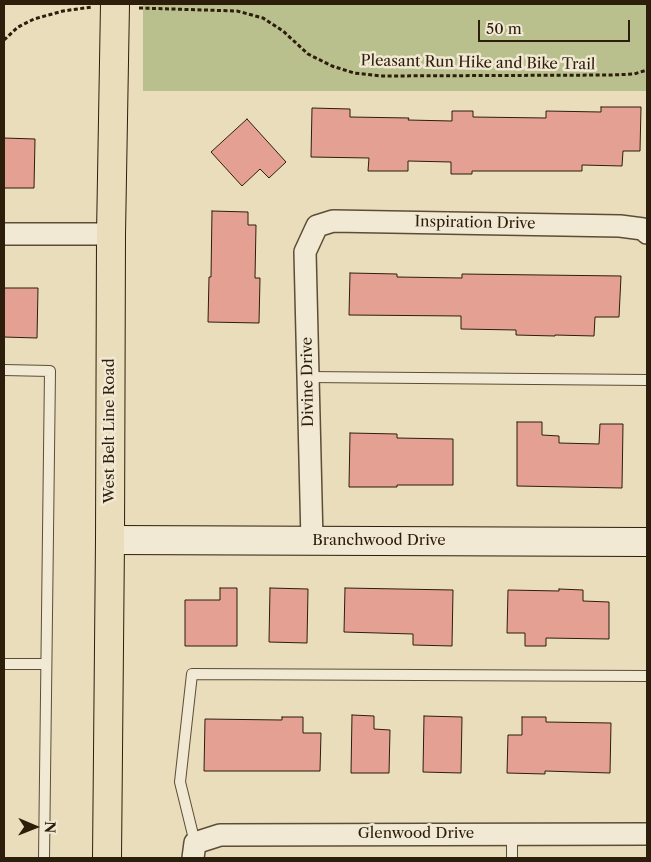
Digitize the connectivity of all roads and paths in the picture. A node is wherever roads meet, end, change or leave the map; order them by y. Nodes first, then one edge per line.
1 (115, 6) edge
2 (4, 40) edge
3 (647, 70) edge
4 (317, 226) joint
5 (640, 231) edge
6 (4, 234) edge
7 (111, 234) junction
8 (4, 370) edge
9 (308, 376) junction
10 (647, 380) edge
11 (110, 540) junction
12 (312, 541) junction
13 (647, 542) edge
14 (4, 664) edge
15 (46, 664) junction
16 (647, 676) edge
17 (512, 834) junction
18 (647, 834) edge
19 (194, 851) edge
20 (44, 858) edge
21 (107, 858) edge
22 (512, 858) edge

1 - 2 path, Pleasant Run Hike and Bike Trail
1 - 3 path, Pleasant Run Hike and Bike Trail
1 - 7 main road, West Belt Line Road
4 - 5 street, Inspiration Drive
4 - 9 street, Divine Drive
6 - 7 street
7 - 11 main road, West Belt Line Road
8 - 15 lane
9 - 10 lane
9 - 12 street, Divine Drive
11 - 12 street, Branchwood Drive
11 - 21 main road, West Belt Line Road
12 - 13 street, Branchwood Drive
14 - 15 lane
15 - 20 lane
16 - 19 lane
17 - 18 street, Glenwood Drive
17 - 19 street, Glenwood Drive
17 - 22 lane

